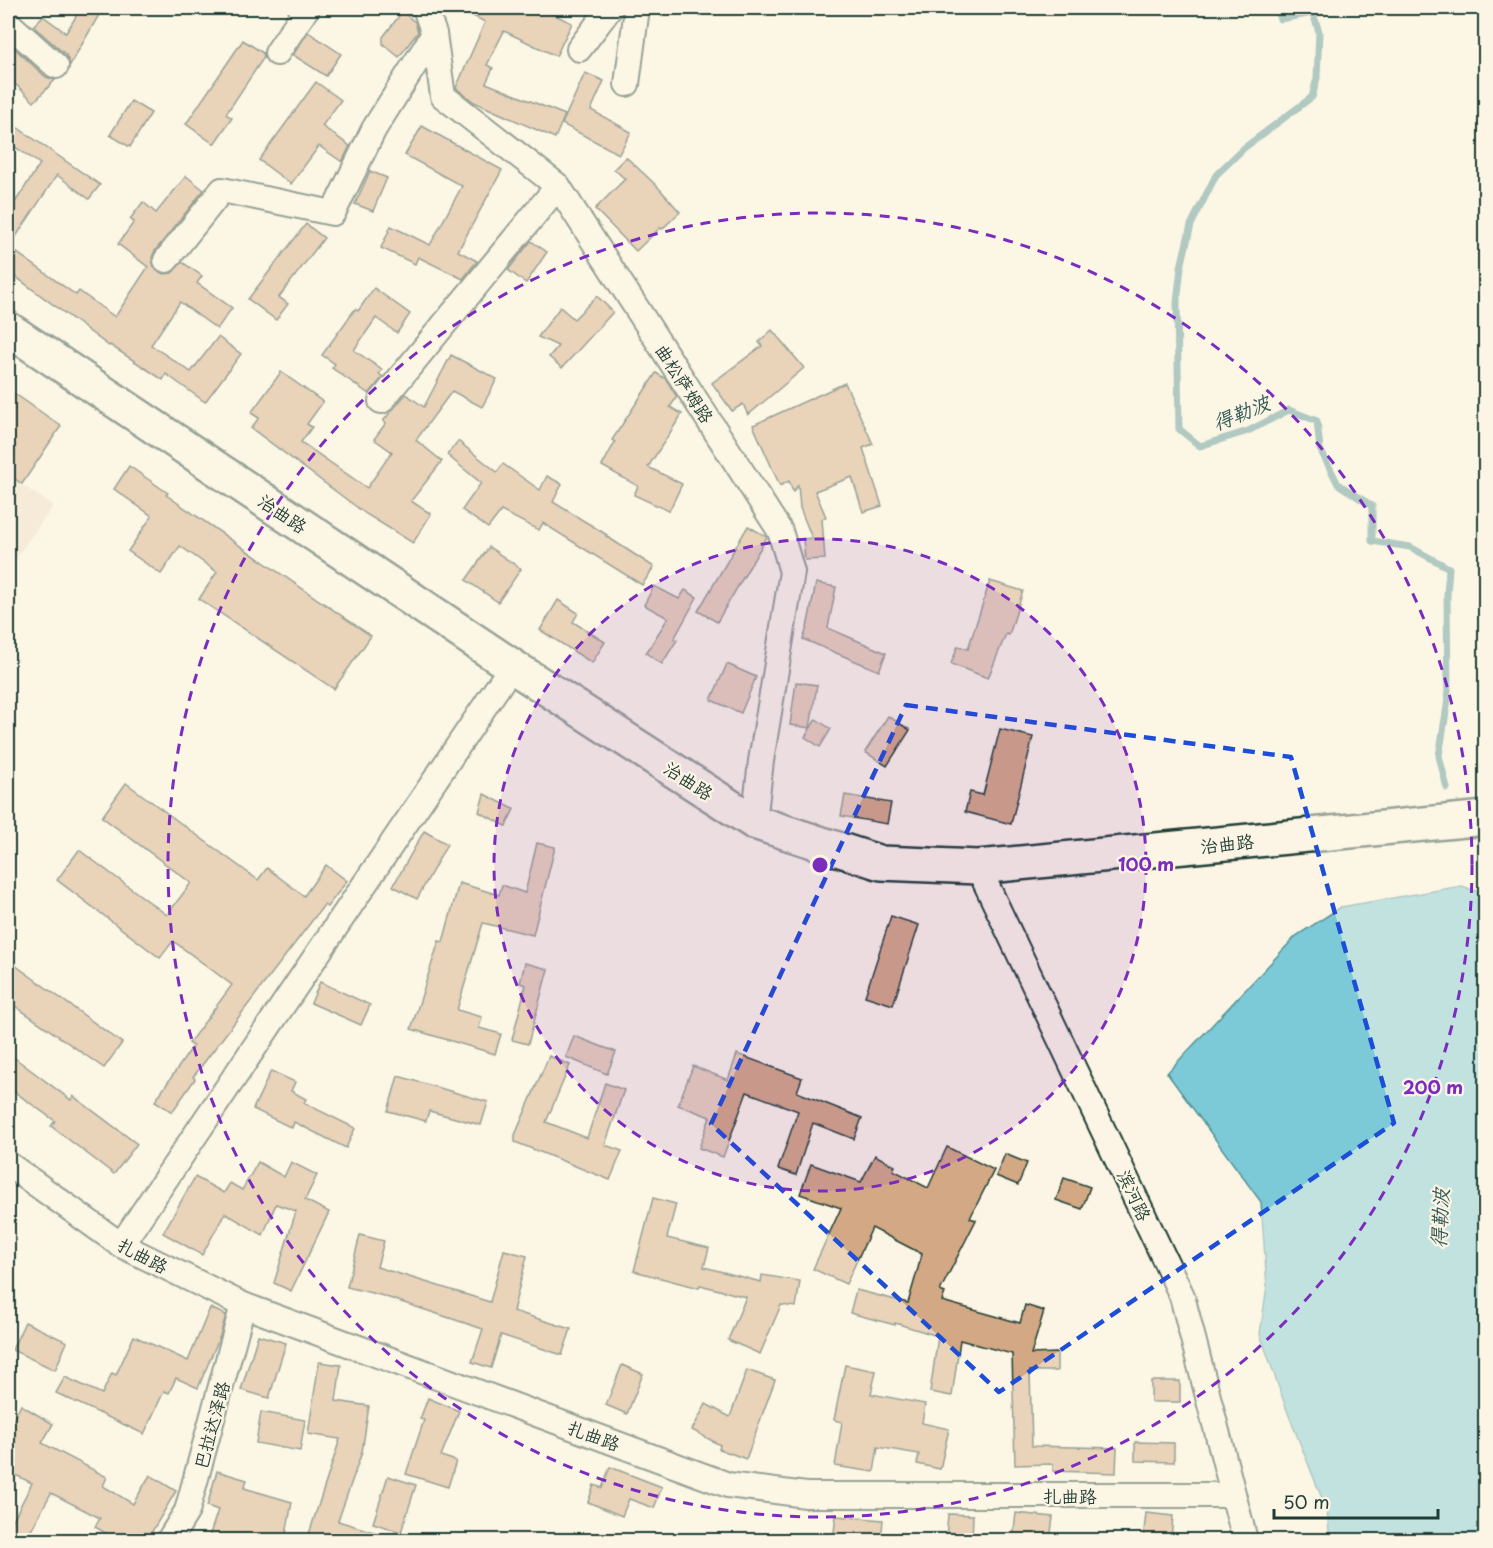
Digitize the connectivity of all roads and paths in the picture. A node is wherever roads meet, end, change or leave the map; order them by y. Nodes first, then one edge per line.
1 (307, 8) edge
2 (425, 8) edge
3 (610, 8) edge
4 (637, 8) edge
5 (8, 23) edge
6 (434, 34) junction
7 (579, 49) dead end
8 (277, 53) dead end
9 (56, 66) dead end
10 (627, 84) dead end
11 (558, 186) junction
12 (166, 260) dead end
13 (8, 329) edge
14 (381, 401) dead end
15 (512, 666) junction
16 (1485, 818) edge
17 (754, 822) junction
18 (978, 867) junction
19 (8, 1164) edge
20 (121, 1245) junction
21 (243, 1305) junction
22 (1233, 1495) junction
23 (169, 1540) edge
24 (1245, 1540) edge

1 - 8 street
2 - 6 street, 曲松萨姆路
3 - 7 street
4 - 10 street
5 - 9 street
6 - 11 street, 曲松萨姆路
6 - 12 street
11 - 14 street
11 - 17 street, 曲松萨姆路
13 - 15 main road, 治曲路
15 - 17 main road, 治曲路
15 - 20 street
16 - 18 main road, 治曲路
17 - 18 main road, 治曲路
18 - 22 street, 滨河路
19 - 20 street, 扎曲路
20 - 21 street, 扎曲路
21 - 22 street, 扎曲路
21 - 23 street, 巴拉达泽路
22 - 24 street, 滨河路

